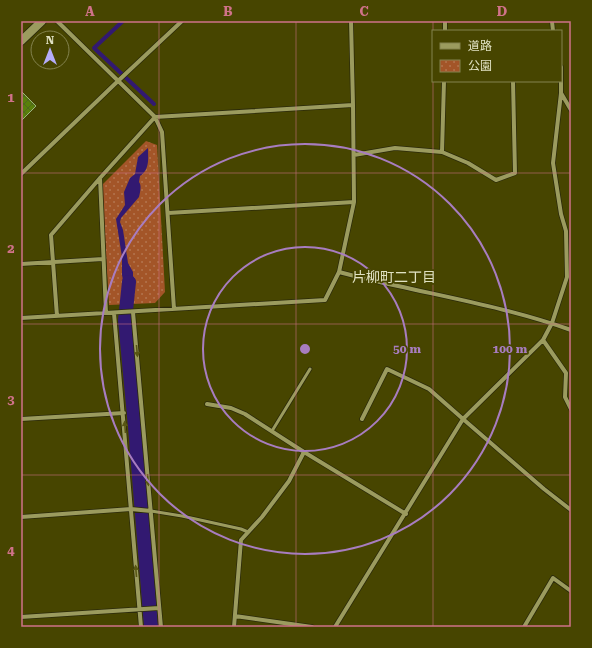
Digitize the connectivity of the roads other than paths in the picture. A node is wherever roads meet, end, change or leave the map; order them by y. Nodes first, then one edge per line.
1 (42, 21) edge
2 (58, 21) edge
3 (182, 21) edge
4 (352, 21) edge
5 (21, 41) edge
6 (118, 81) junction
7 (444, 82) edge
8 (513, 82) edge
9 (561, 82) edge
10 (561, 93) junction
11 (353, 105) junction
12 (571, 110) edge
13 (155, 117) junction
14 (442, 152) junction
15 (354, 155) junction
16 (21, 174) edge
17 (100, 178) junction
18 (354, 202) junction
19 (168, 213) junction
20 (103, 259) junction
21 (53, 262) junction
22 (21, 264) edge
23 (339, 272) junction
24 (174, 309) junction
25 (133, 312) junction
26 (106, 313) junction
27 (114, 313) junction
28 (57, 316) junction
29 (21, 318) edge
30 (552, 323) junction
31 (571, 330) edge
32 (543, 340) junction
33 (310, 369) dead end
34 (207, 404) dead end
35 (571, 409) edge
36 (124, 413) junction
37 (21, 419) edge
38 (362, 419) dead end
39 (463, 419) junction
40 (272, 431) junction
41 (304, 452) junction
42 (131, 509) junction
43 (571, 510) edge
44 (151, 511) junction
45 (406, 514) junction
46 (21, 517) edge
47 (248, 532) junction
48 (571, 591) edge
49 (159, 608) junction
50 (139, 609) junction
51 (235, 616) junction
52 (21, 618) edge
53 (141, 627) edge
54 (161, 627) edge
55 (234, 627) edge
56 (312, 627) edge
57 (335, 627) edge
58 (524, 627) edge

1 - 5 street
2 - 6 street
3 - 6 street
4 - 11 street
6 - 13 street
6 - 16 street
7 - 14 street
8 - 14 street
9 - 10 street
10 - 12 street
10 - 30 street
11 - 13 street
11 - 15 street
13 - 17 street
13 - 19 street
14 - 15 street
15 - 18 street
17 - 20 street
17 - 21 street
18 - 19 street
18 - 23 street
19 - 24 street
20 - 21 street
20 - 26 street
21 - 22 street
21 - 28 street
23 - 24 street
23 - 30 street
24 - 25 street
25 - 27 street
25 -> 44 street
26 - 27 street
26 - 28 street
27 - 36 street
28 - 29 street
30 - 31 street
30 - 32 street
32 - 35 street
32 - 39 street
33 - 40 lane
34 - 40 street
36 - 37 street
42 -> 36 street
38 - 39 street
39 - 43 street
39 - 45 street
40 - 41 street
41 - 45 street
41 - 47 street
42 - 44 street
42 - 46 street
50 -> 42 street
44 - 47 lane
44 - 49 street
45 - 57 street
47 - 51 street
48 - 58 street
49 - 50 street
49 - 54 street
50 - 52 street
50 - 53 street
51 - 55 street
51 - 56 street

